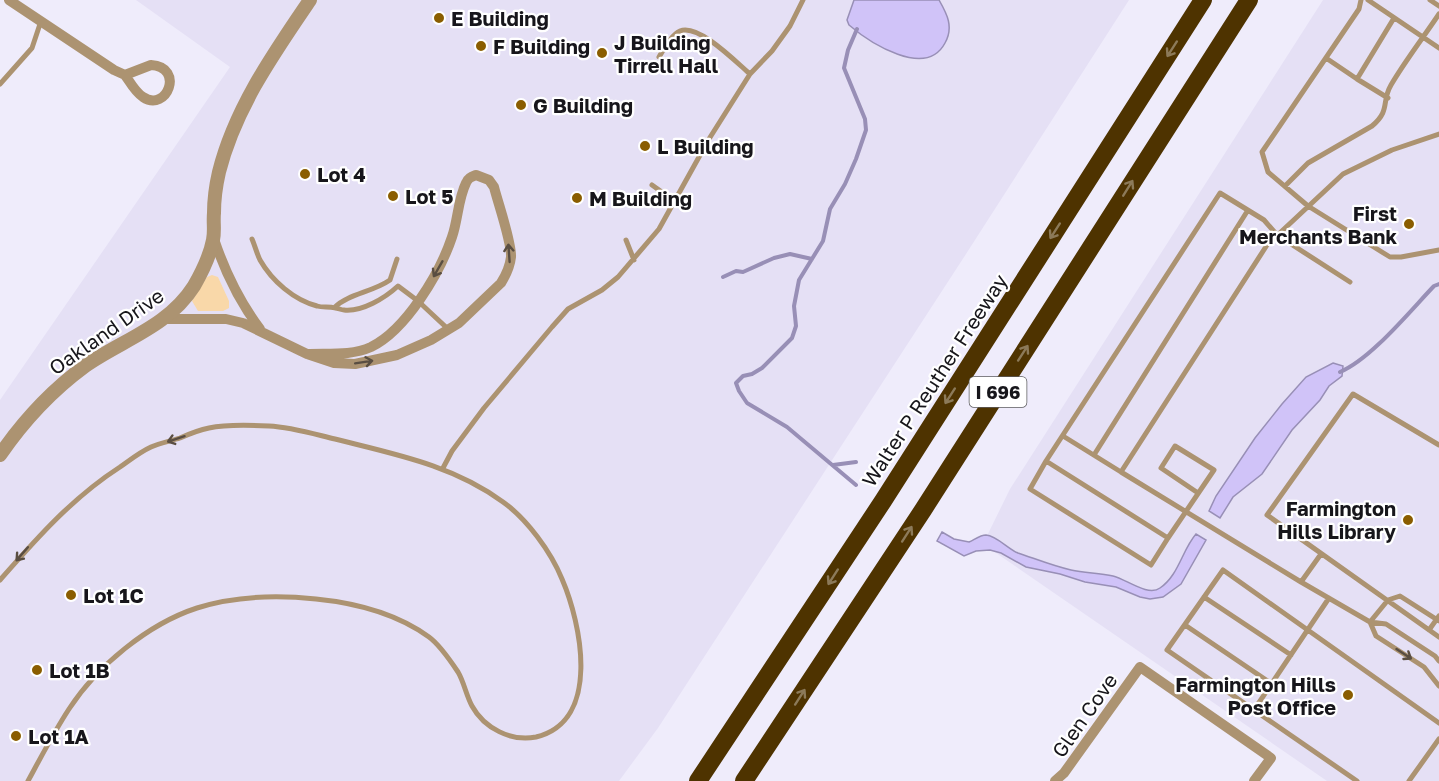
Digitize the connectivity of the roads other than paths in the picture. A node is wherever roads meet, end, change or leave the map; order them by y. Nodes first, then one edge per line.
1 (9, 0) edge
2 (310, 0) edge
3 (802, 0) edge
4 (1203, 0) edge
5 (1248, 0) edge
6 (1361, 0) edge
7 (1368, 0) edge
8 (1430, 0) edge
9 (1439, 6) edge
10 (1439, 14) edge
11 (1394, 18) junction
12 (41, 21) junction
13 (1424, 38) junction
14 (1439, 48) edge
15 (659, 57) dead end
16 (1326, 58) junction
17 (750, 74) junction
18 (125, 75) dead end
19 (1357, 78) junction
20 (0, 84) edge
21 (1388, 98) junction
22 (1439, 134) edge
23 (652, 185) dead end
24 (1285, 186) junction
25 (673, 200) junction
26 (1308, 206) junction
27 (1248, 210) junction
28 (1276, 235) junction
29 (213, 239) junction
30 (252, 239) dead end
31 (626, 240) dead end
32 (1439, 250) edge
33 (397, 259) dead end
34 (634, 260) junction
35 (390, 280) junction
36 (1350, 282) dead end
37 (398, 286) junction
38 (418, 301) junction
39 (334, 307) junction
40 (164, 319) junction
41 (449, 330) junction
42 (262, 331) junction
43 (307, 354) junction
44 (1063, 436) junction
45 (1439, 445) edge
46 (0, 454) edge
47 (1094, 455) junction
48 (1046, 462) junction
49 (443, 468) junction
50 (1121, 472) junction
51 (1198, 493) junction
52 (1185, 513) junction
53 (1168, 538) junction
54 (1321, 554) junction
55 (0, 580) edge
56 (1301, 582) junction
57 (1204, 597) junction
58 (1329, 598) junction
59 (1388, 600) junction
60 (1438, 619) edge
61 (1370, 622) junction
62 (1185, 625) junction
63 (1308, 629) junction
64 (1429, 630) junction
65 (1439, 637) edge
66 (1291, 655) junction
67 (1439, 661) edge
68 (1272, 684) junction
69 (1439, 686) edge
70 (1254, 711) junction
71 (1439, 723) edge
72 (736, 725) junction
73 (1439, 740) edge
74 (28, 781) edge
75 (685, 781) edge
76 (698, 781) edge
77 (746, 781) edge
78 (1055, 781) edge
79 (1254, 781) edge
80 (1357, 781) edge
81 (1408, 781) edge

1 - 12 street
2 - 29 street, Oakland Drive
3 - 17 lane
4 -> 72 highway, Walter P Reuther Freeway / I 696
77 -> 5 highway, I 696
6 - 16 lane
7 - 11 lane
8 - 9 lane
10 - 13 lane
11 - 13 lane
11 - 19 lane
12 - 18 street
12 - 20 lane
13 - 14 lane
13 - 21 lane
15 - 17 lane
16 - 19 lane
16 - 24 lane
17 - 25 lane
19 - 21 lane
21 - 24 lane
22 - 26 lane
23 - 25 lane
24 - 26 lane
25 - 34 lane
26 - 28 lane
26 - 32 lane
27 - 28 lane
27 - 44 lane
27 - 47 lane
28 - 36 lane
28 - 50 lane
29 - 40 street, Oakland Drive
29 - 42 street
30 - 39 lane
31 - 34 lane
33 - 35 lane
34 - 49 lane
35 - 37 lane
35 - 39 lane
37 - 38 lane
37 - 39 lane
38 - 41 lane
41 -> 38 street
38 - 43 street
40 - 42 street
40 - 46 street, Oakland Drive
43 -> 41 street
42 - 43 street
44 - 47 lane
44 - 48 lane
45 - 54 lane
47 - 50 lane
48 - 53 lane
48 - 53 lane
49 -> 55 lane
49 - 74 lane
50 - 52 lane
51 - 51 lane
51 - 52 lane
52 - 53 lane
52 - 56 lane
54 - 56 lane
54 - 59 lane
56 - 58 lane
57 - 62 lane
57 - 63 lane
57 - 66 lane
58 - 61 lane
58 - 63 lane
59 - 60 lane
59 - 61 lane
59 - 64 lane
60 - 64 lane
61 - 67 lane
61 -> 69 lane
62 - 68 lane
62 - 70 lane
63 - 66 lane
63 - 71 lane
64 - 65 lane
66 - 68 lane
68 - 70 lane
70 - 80 lane
72 - 75 highway
72 - 76 highway, Walter P Reuther Freeway / I 696
73 - 81 lane
78 - 79 street, Glen Cove

